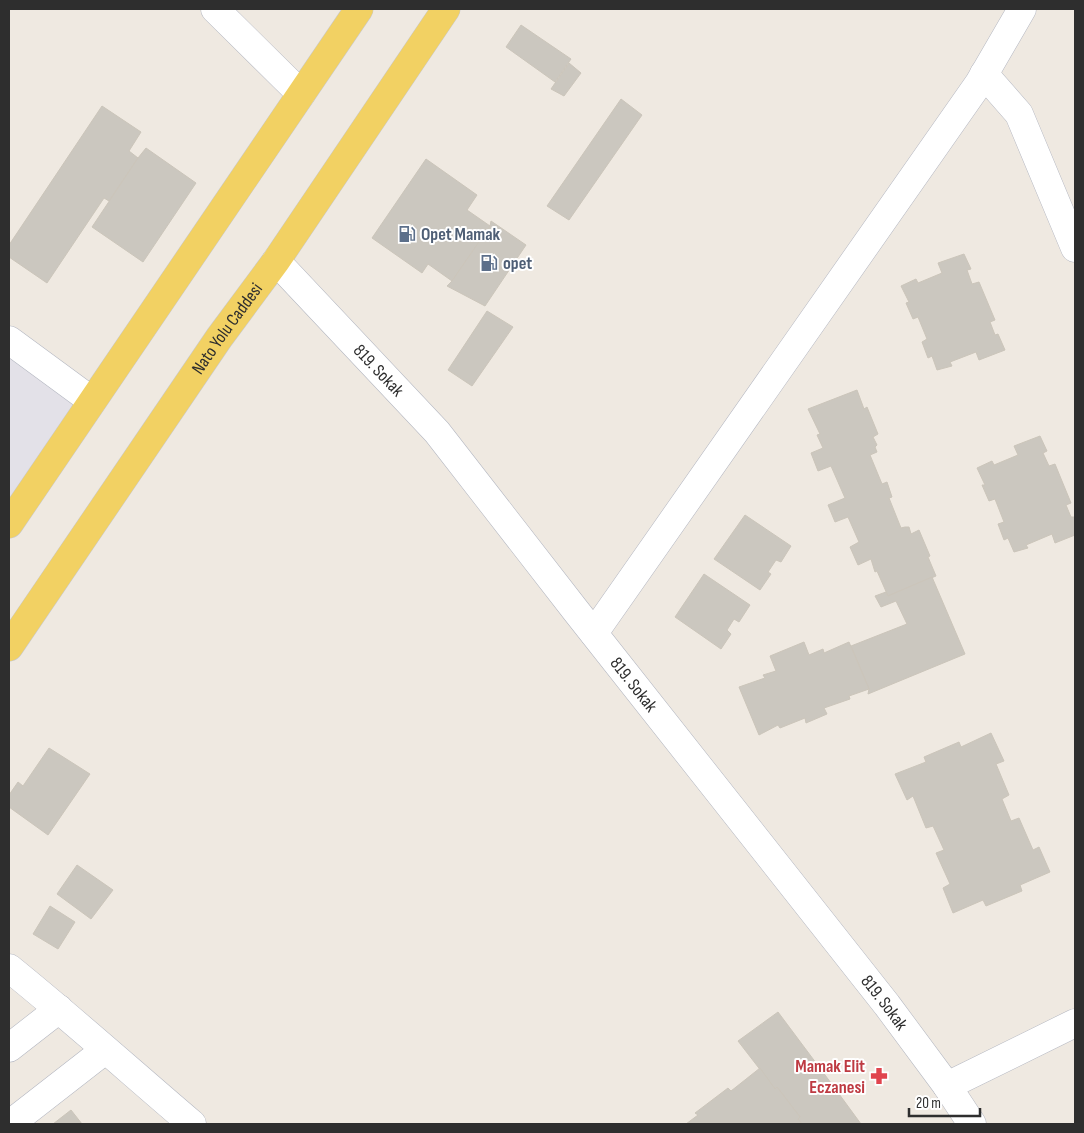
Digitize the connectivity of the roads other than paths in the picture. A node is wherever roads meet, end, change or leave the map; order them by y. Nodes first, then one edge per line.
1 (215, 9) edge
2 (359, 9) edge
3 (446, 9) edge
4 (1022, 9) edge
5 (984, 74) junction
6 (301, 94) junction
7 (1075, 248) edge
8 (276, 261) junction
9 (9, 340) edge
10 (92, 401) junction
11 (9, 524) edge
12 (594, 633) junction
13 (9, 647) edge
14 (9, 968) edge
15 (59, 1009) junction
16 (1075, 1023) edge
17 (9, 1048) edge
18 (105, 1050) junction
19 (947, 1086) junction
20 (10, 1124) edge
21 (192, 1124) edge
22 (972, 1124) edge

1 - 6 street
2 - 6 main road
3 - 8 main road, Nato Yolu Caddesi
4 - 5 street
5 - 7 street
5 - 12 street
6 - 10 main road
8 - 12 street, 819. Sokak
8 - 13 main road, Nato Yolu Caddesi
9 - 10 street
10 - 11 main road
12 - 19 street, 819. Sokak
14 - 15 street
15 - 17 street
15 - 18 street
16 - 19 street
18 - 20 street
18 - 21 street
19 - 22 street, 819. Sokak

